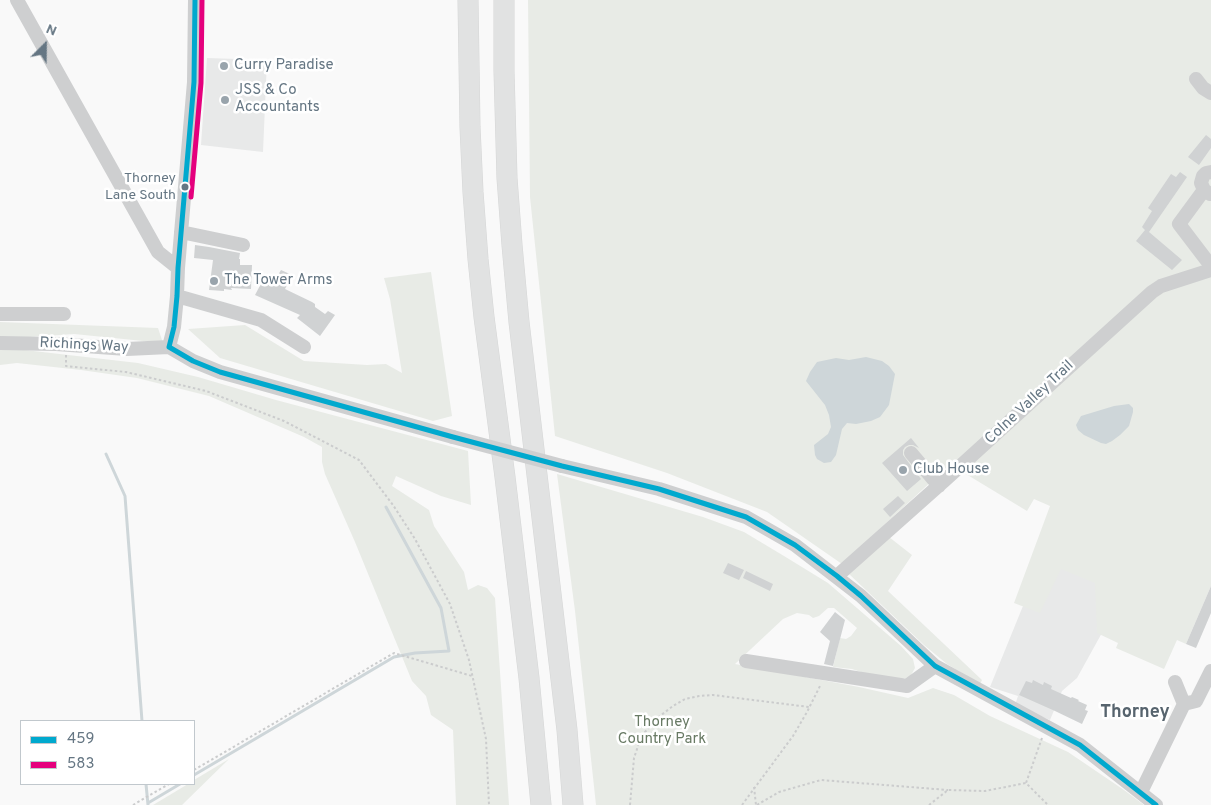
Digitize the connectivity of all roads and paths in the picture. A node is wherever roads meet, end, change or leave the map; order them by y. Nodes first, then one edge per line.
1 (18, 0) edge
2 (196, 0) edge
3 (468, 0) edge
4 (504, 0) edge
5 (1196, 79) dead end
6 (1211, 93) edge
7 (1211, 172) edge
8 (1207, 192) edge
9 (181, 232) junction
10 (243, 245) dead end
11 (1211, 266) edge
12 (178, 268) junction
13 (1211, 270) edge
14 (177, 296) junction
15 (0, 314) edge
16 (64, 314) dead end
17 (0, 343) edge
18 (66, 344) junction
19 (169, 347) junction
20 (304, 347) dead end
21 (911, 454) dead end
22 (939, 486) junction
23 (838, 575) junction
24 (746, 660) dead end
25 (936, 666) junction
26 (1211, 671) edge
27 (472, 676) junction
28 (823, 679) dead end
29 (1175, 682) dead end
30 (1184, 704) junction
31 (810, 707) junction
32 (1047, 727) junction
33 (195, 769) edge
34 (1026, 782) junction
35 (167, 785) edge
36 (754, 787) junction
37 (948, 790) junction
38 (1141, 792) junction
39 (133, 805) edge
40 (489, 805) edge
41 (541, 805) edge
42 (572, 805) edge
43 (630, 805) edge
44 (742, 805) edge
45 (757, 805) edge
46 (929, 805) edge
47 (1048, 805) edge
48 (1156, 805) edge

1 - 12 street
2 - 9 street
3 - 41 highway
4 - 42 highway
5 - 6 street
7 - 8 street
8 - 11 street
9 - 10 street
9 - 12 street
12 - 14 street
13 - 22 street, Colne Valley Trail
14 - 19 street
14 - 20 street
15 - 16 street, Richings Way
17 - 18 street, Richings Way
18 - 19 street, Richings Way
18 - 27 path
19 - 23 street, bridge
21 - 22 street
22 - 23 street, Colne Valley Trail
23 - 25 street
24 - 25 street
25 - 32 street
26 - 30 street
27 - 33 path
27 - 40 path
28 - 31 path
29 - 30 street
30 - 38 street
31 - 36 path
31 - 43 path
32 - 34 path
32 - 38 street
34 - 37 path
34 - 47 path
35 - 39 path
36 - 44 path
36 - 45 path
37 - 45 path
37 - 46 path
38 - 48 street

